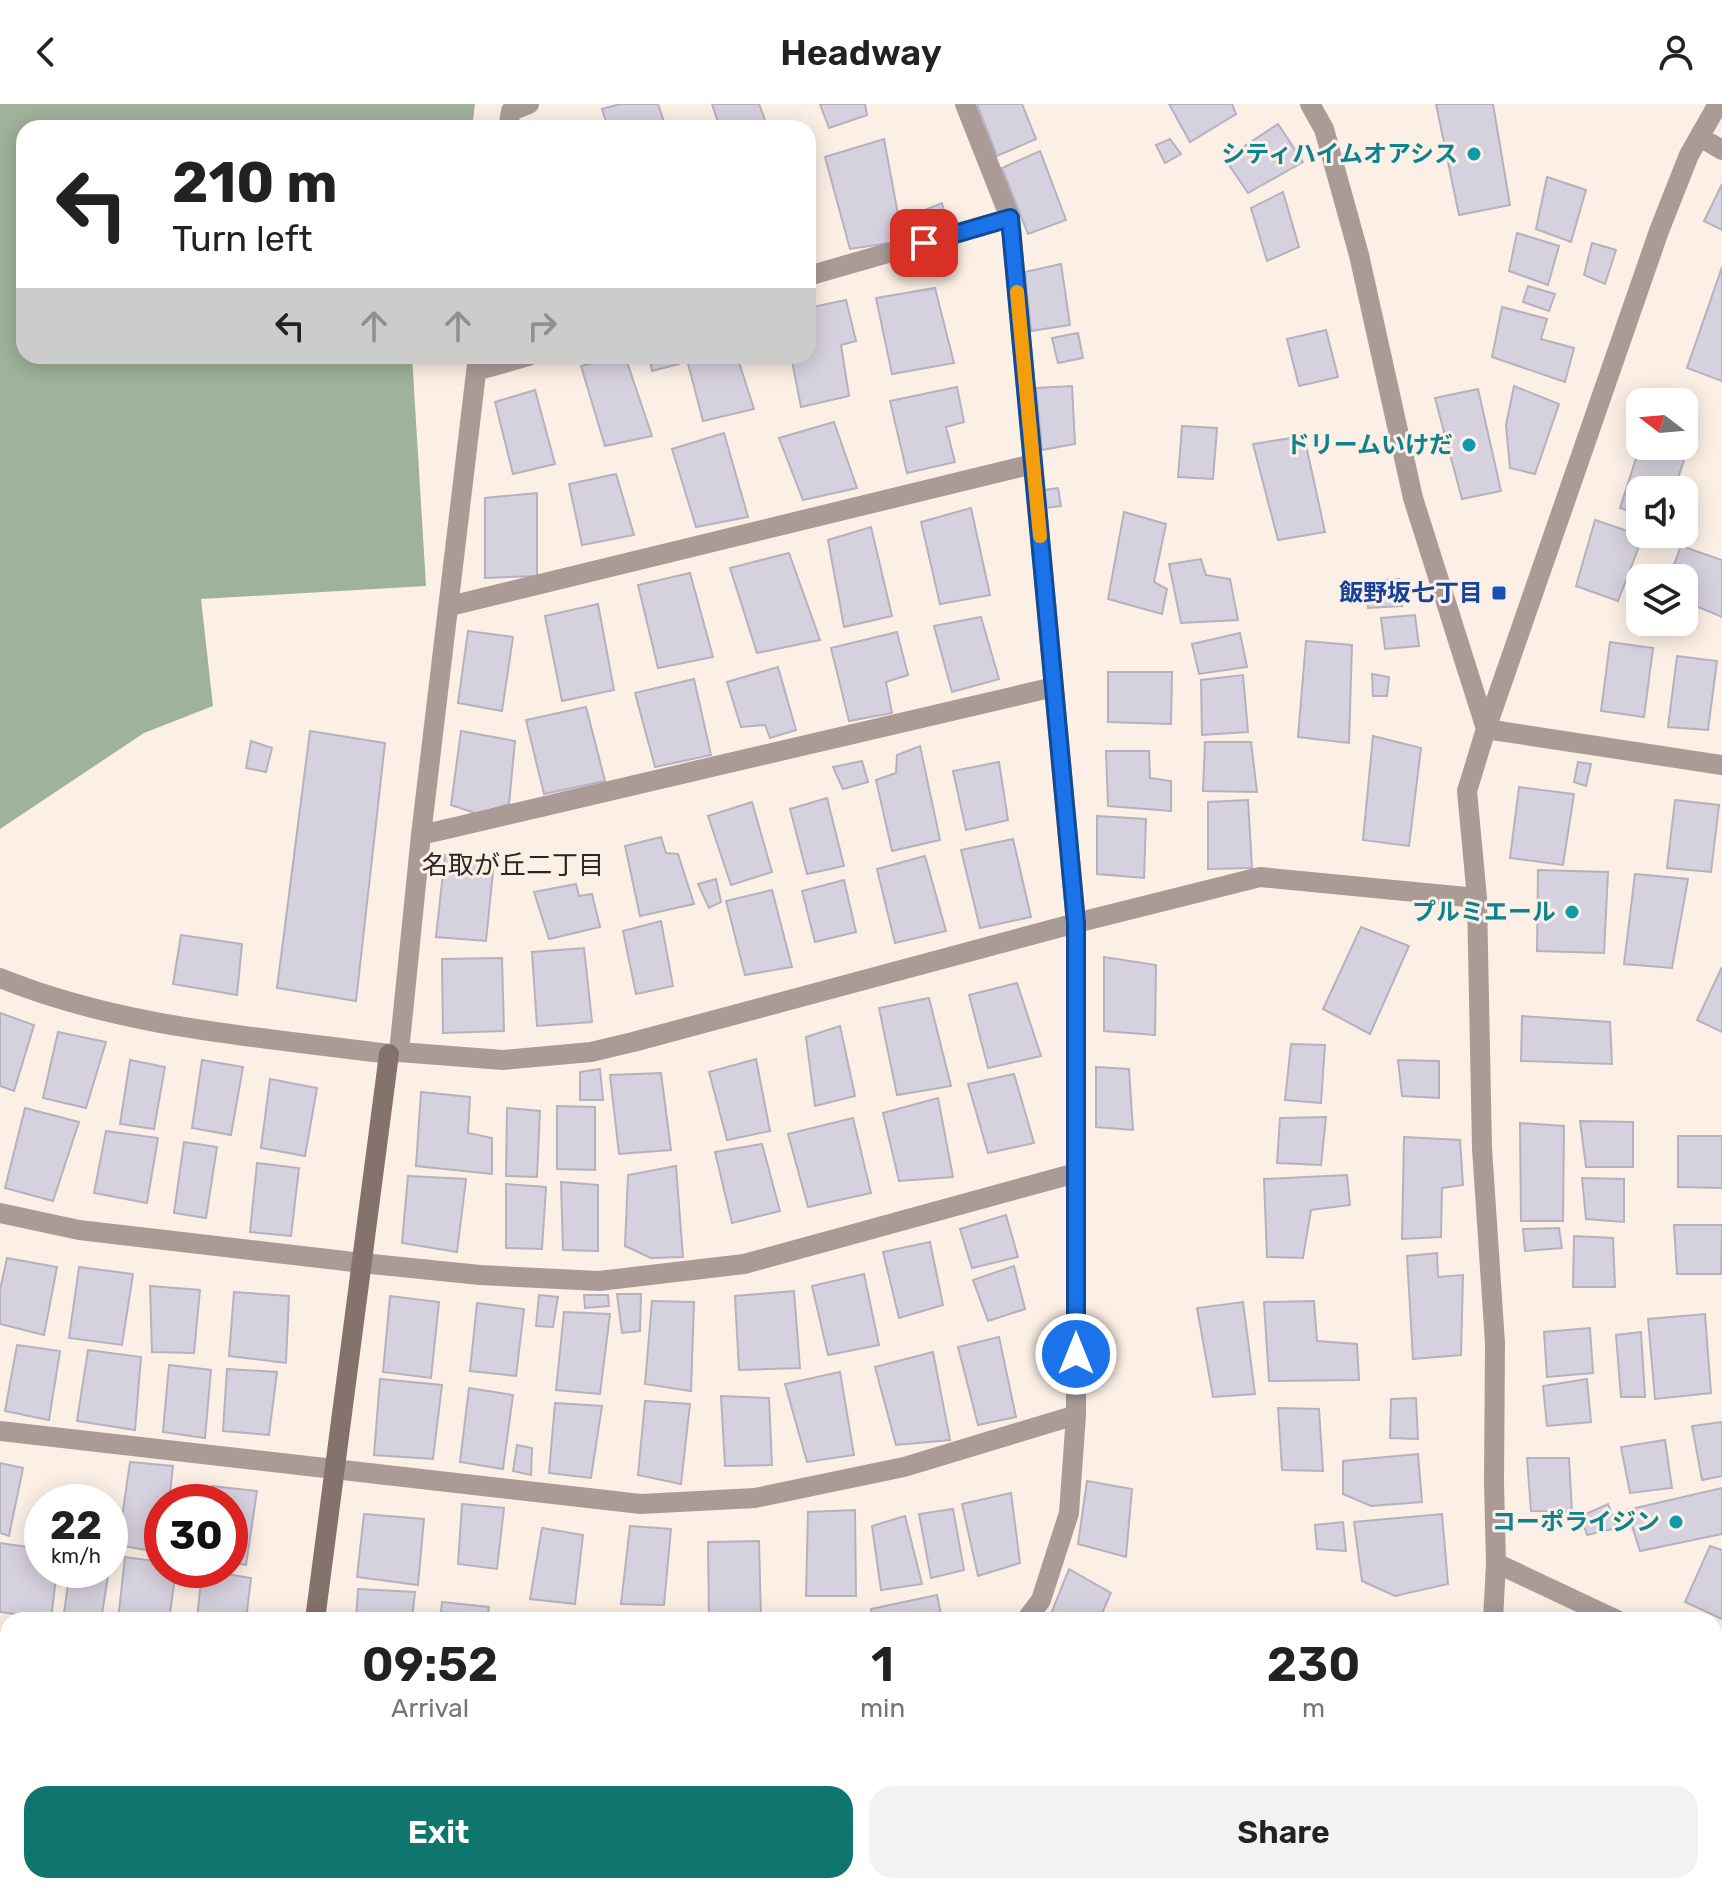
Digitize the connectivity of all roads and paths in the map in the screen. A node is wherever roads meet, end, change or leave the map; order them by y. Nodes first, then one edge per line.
1 (529, 104) edge
2 (965, 104) edge
3 (1310, 104) edge
4 (1718, 104) edge
5 (509, 120) edge
6 (1700, 137) junction
7 (1722, 150) edge
8 (1010, 218) junction
9 (816, 274) edge
10 (477, 364) edge
11 (1033, 464) junction
12 (450, 606) junction
13 (1054, 687) junction
14 (1486, 729) junction
15 (1722, 765) edge
16 (421, 835) junction
17 (1477, 898) junction
18 (1076, 923) junction
19 (0, 978) edge
20 (394, 1053) junction
21 (1076, 1173) junction
22 (0, 1213) edge
23 (362, 1263) junction
24 (1076, 1415) junction
25 (0, 1431) edge
26 (335, 1469) junction
27 (1496, 1563) junction
28 (316, 1612) edge
29 (1032, 1612) edge
30 (1493, 1612) edge
31 (1600, 1612) edge

1 - 5 street
2 - 8 street
3 - 14 street
4 - 6 street
6 - 7 street
6 - 14 street
8 - 9 street
8 - 11 street
10 - 12 street
11 - 12 street
11 - 13 street
12 - 16 street
13 - 16 street
13 - 18 street
14 - 15 street
14 - 17 street
16 - 20 street
17 - 18 street
17 - 27 street
18 - 20 street
18 - 21 street
19 - 20 street
20 - 23 street
21 - 23 street
21 - 24 street
22 - 23 street
23 - 26 street
24 - 26 street
24 - 29 street
25 - 26 street
26 - 28 street
27 - 30 street
27 - 31 street

